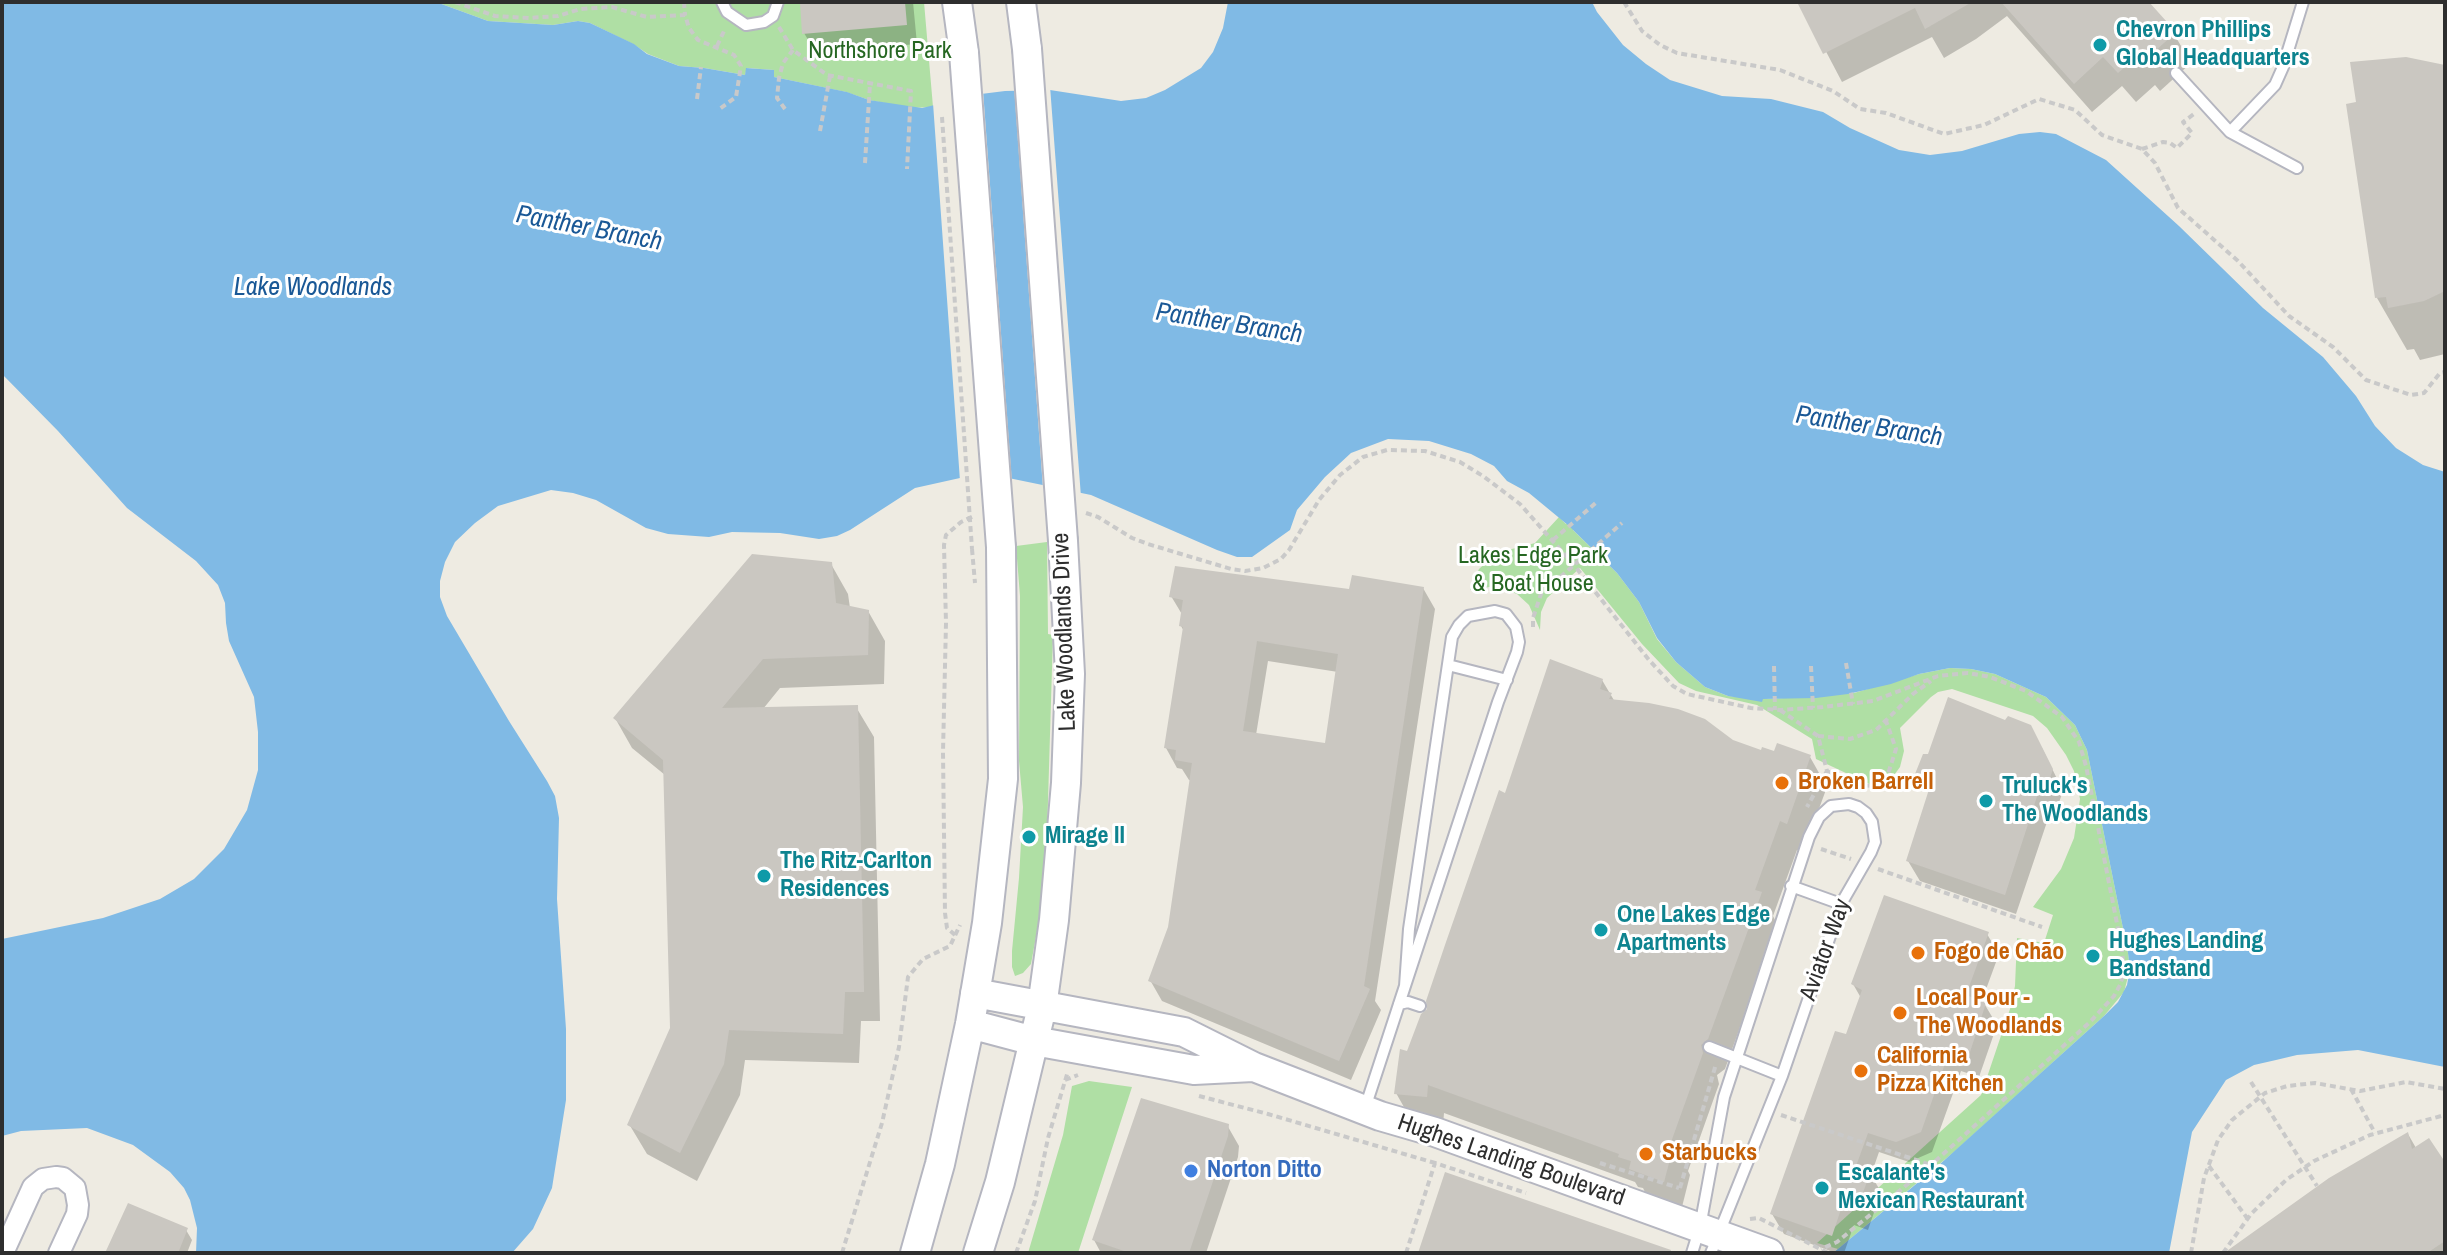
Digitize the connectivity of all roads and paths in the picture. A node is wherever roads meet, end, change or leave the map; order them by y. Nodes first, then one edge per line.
1 (455, 2) edge
2 (581, 2) edge
3 (684, 2) edge
4 (722, 2) edge
5 (778, 2) edge
6 (957, 2) edge
7 (1021, 2) edge
8 (1624, 2) edge
9 (2303, 2) edge
10 (580, 9) junction
11 (685, 15) junction
12 (773, 16) junction
13 (793, 50) junction
14 (701, 67) dead end
15 (2176, 73) dead end
16 (830, 76) junction
17 (870, 84) junction
18 (697, 99) dead end
19 (941, 103) dead end
20 (2205, 104) junction
21 (785, 109) dead end
22 (718, 110) dead end
23 (820, 131) dead end
24 (2230, 132) junction
25 (2142, 149) junction
26 (865, 163) dead end
27 (2297, 168) dead end
28 (907, 169) dead end
29 (2445, 372) edge
30 (1598, 501) dead end
31 (1074, 513) dead end
32 (977, 514) dead end
33 (1622, 523) dead end
34 (1553, 540) junction
35 (1574, 565) junction
36 (975, 592) dead end
37 (1846, 663) dead end
38 (1448, 665) junction
39 (1774, 666) dead end
40 (1811, 666) dead end
41 (1938, 676) junction
42 (1507, 680) junction
43 (1853, 704) junction
44 (1813, 708) junction
45 (1775, 710) junction
46 (1886, 721) junction
47 (1818, 736) dead end
48 (1827, 771) dead end
49 (1807, 844) junction
50 (1866, 865) junction
51 (1791, 886) junction
52 (1841, 904) junction
53 (962, 922) dead end
54 (2042, 927) dead end
55 (955, 935) junction
56 (1405, 986) junction
57 (975, 993) junction
58 (1399, 1004) junction
59 (1420, 1006) dead end
60 (1042, 1007) junction
61 (970, 1024) junction
62 (1034, 1041) junction
63 (1709, 1047) dead end
64 (1735, 1058) junction
65 (1080, 1060) junction
66 (1254, 1067) junction
67 (1782, 1076) junction
68 (1065, 1080) junction
69 (2251, 1082) dead end
70 (2351, 1089) junction
71 (2445, 1089) edge
72 (1706, 1090) dead end
73 (1196, 1095) dead end
74 (1724, 1097) junction
75 (2259, 1097) junction
76 (1365, 1108) junction
77 (1768, 1112) junction
78 (2445, 1116) edge
79 (2375, 1134) junction
80 (1435, 1163) junction
81 (1931, 1165) junction
82 (2209, 1166) junction
83 (2317, 1186) dead end
84 (1537, 1197) dead end
85 (2247, 1218) junction
86 (1705, 1241) edge
87 (1821, 1249) dead end
88 (3, 1253) edge
89 (59, 1253) edge
90 (842, 1253) edge
91 (915, 1253) edge
92 (978, 1253) edge
93 (1016, 1253) edge
94 (1406, 1253) edge
95 (1769, 1253) edge
96 (2191, 1253) edge
97 (2223, 1253) edge

1 - 10 path
2 - 10 path
3 - 11 path
4 - 12 lane
5 - 12 lane
6 - 57 main road, bridge
7 - 60 main road, Lake Woodlands Drive, bridge
8 - 25 path
9 - 24 lane
10 - 11 path
11 - 22 path
12 - 13 path
13 - 16 path
13 - 21 path
14 - 18 path
15 - 20 lane
16 - 17 path
16 - 23 path
17 - 26 path
17 - 28 path
19 - 36 path, bridge
20 - 24 lane
20 - 25 path
24 - 27 lane
25 - 29 path
30 - 34 path
31 - 34 path
32 - 55 path
33 - 35 path
34 - 35 path
35 - 45 path
37 - 43 path
38 - 42 lane
38 - 42 lane
38 - 56 lane
39 - 45 path
40 - 44 path
41 - 43 path
41 - 46 path
41 - 81 path
42 - 56 lane
43 - 44 path
44 - 45 path
46 - 47 path
46 - 48 path
49 - 50 path
49 - 50 lane, Aviator Way
49 - 51 lane, Aviator Way
50 - 52 lane, Aviator Way
50 - 54 path
51 - 52 lane
51 - 64 lane, Aviator Way
52 - 67 lane, Aviator Way
53 - 55 path
55 - 90 path
56 - 58 lane
57 - 60 main road, Hughes Landing Boulevard
57 - 61 main road
58 - 59 lane
58 - 76 lane
60 - 62 main road, Lake Woodlands Drive
60 - 66 main road, Hughes Landing Boulevard
61 - 62 main road, Hughes Landing Boulevard
61 - 91 main road
62 - 65 main road, Hughes Landing Boulevard
62 - 92 main road, Lake Woodlands Drive
63 - 64 lane
64 - 67 lane
64 - 74 lane, Aviator Way
65 - 66 main road, Hughes Landing Boulevard
65 - 68 path
65 - 68 path
66 - 76 main road, Hughes Landing Boulevard
67 - 77 lane, Aviator Way
68 - 93 path
69 - 75 path
70 - 71 path
70 - 75 path
70 - 79 path
72 - 74 path
73 - 80 path
74 - 86 lane, Aviator Way
75 - 82 path
75 - 83 path
76 - 86 main road, Hughes Landing Boulevard
77 - 81 path
77 - 86 lane, Aviator Way
78 - 79 path
79 - 85 path
80 - 84 path
80 - 94 path
81 - 87 path
82 - 85 path
82 - 96 path
85 - 97 path
86 - 95 main road, Hughes Landing Boulevard
88 - 89 street

